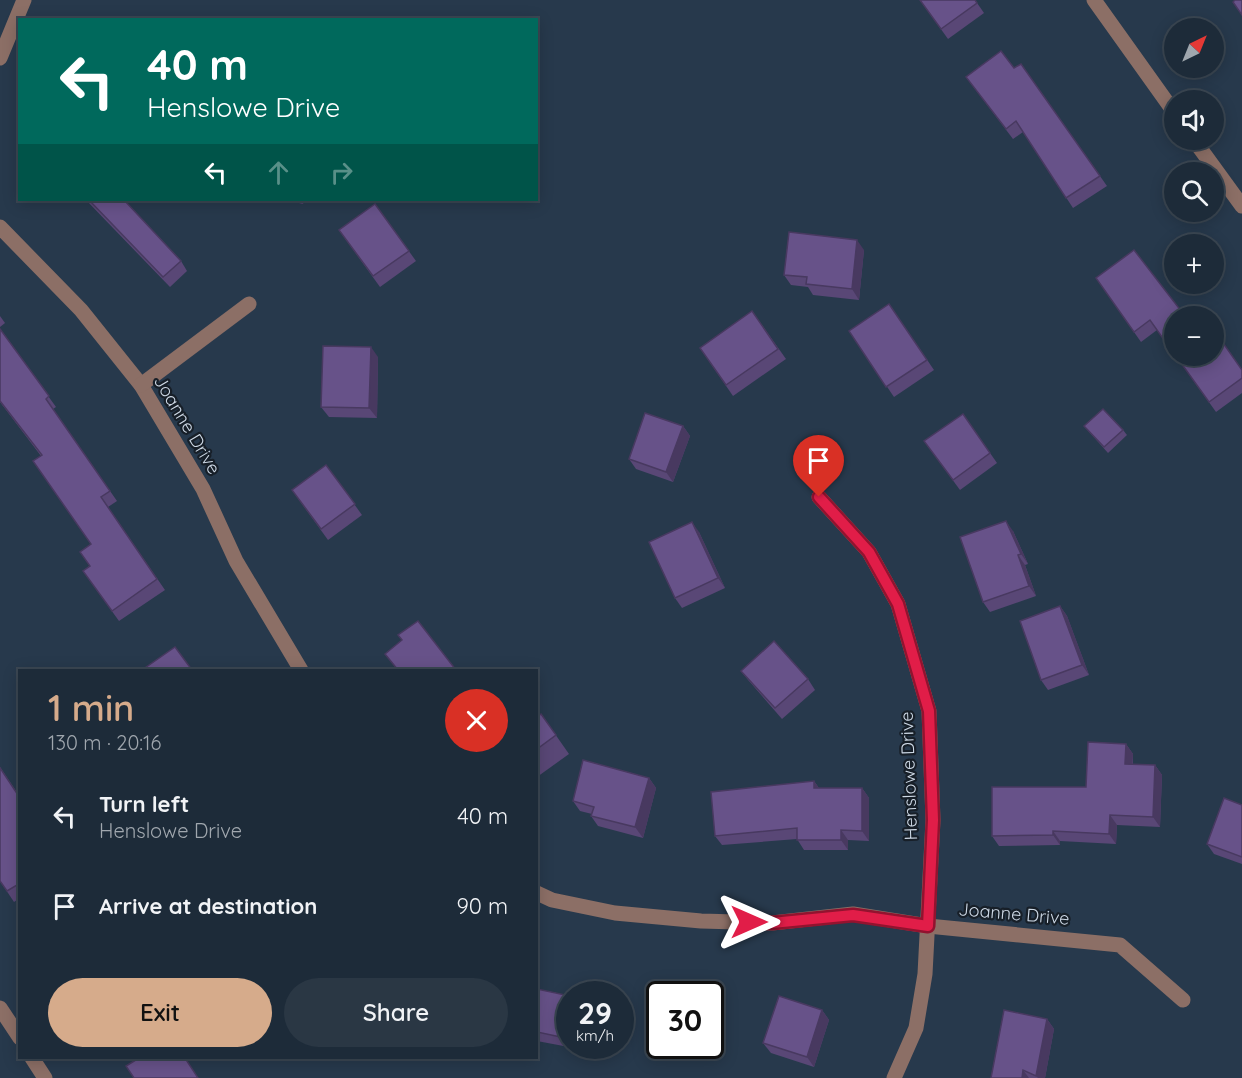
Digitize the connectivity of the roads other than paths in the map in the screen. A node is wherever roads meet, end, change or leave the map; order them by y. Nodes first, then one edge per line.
1 (24, 0) edge
2 (1099, 1) edge
3 (0, 58) edge
4 (1164, 97) edge
5 (1201, 150) edge
6 (1242, 206) edge
7 (0, 226) edge
8 (249, 304) dead end
9 (141, 385) junction
10 (819, 497) dead end
11 (300, 669) edge
12 (538, 893) edge
13 (928, 926) junction
14 (1184, 1000) dead end
15 (0, 1008) edge
16 (18, 1035) edge
17 (33, 1059) edge
18 (45, 1078) edge
19 (894, 1078) edge

1 - 3 street
2 - 4 street
5 - 6 street
7 - 9 street, Joanne Drive
8 - 9 street
9 - 11 street, Joanne Drive
10 - 13 street, Henslowe Drive
12 - 13 street, Joanne Drive
13 - 14 street, Joanne Drive
13 - 19 street, Henslowe Drive
15 - 16 street
17 - 18 street

